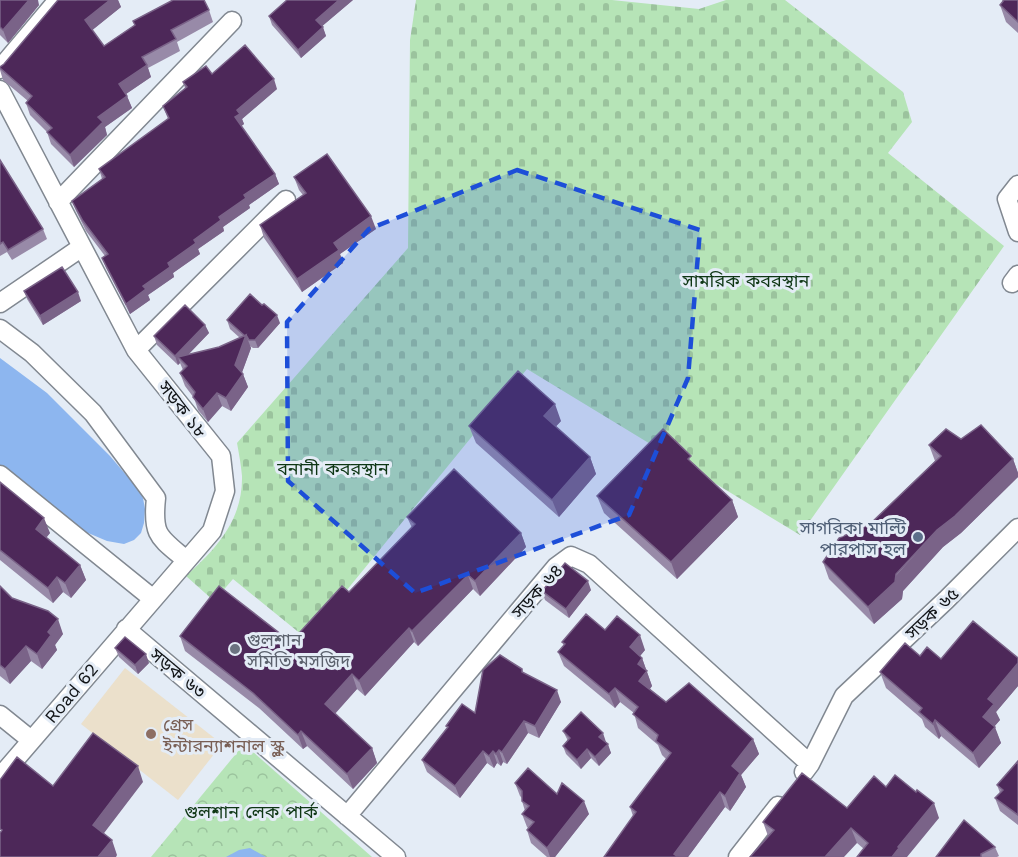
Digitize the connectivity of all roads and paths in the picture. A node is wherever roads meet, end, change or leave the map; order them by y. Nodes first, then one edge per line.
1 (58, 0) edge
2 (232, 21) dead end
3 (0, 69) edge
4 (0, 90) edge
5 (1018, 184) edge
6 (286, 200) dead end
7 (58, 202) junction
8 (1018, 232) edge
9 (82, 248) junction
10 (0, 303) edge
11 (0, 328) edge
12 (136, 350) junction
13 (0, 476) edge
14 (1018, 528) edge
15 (186, 560) junction
16 (147, 604) junction
17 (126, 629) junction
18 (0, 715) edge
19 (31, 740) junction
20 (810, 764) junction
21 (0, 777) edge
22 (347, 816) junction
23 (396, 857) edge
24 (738, 857) edge

1 - 3 street
2 - 7 street
4 - 7 street, সড়ক ১৮
5 - 8 street
6 - 12 street
7 - 9 street, সড়ক ১৮
9 - 10 street
9 - 12 street, সড়ক ১৮
11 - 15 street
12 - 15 street, সড়ক ১৮
13 - 16 street
14 - 20 street, সড়ক ৬৫
15 - 16 street, সড়ক ১৮
16 - 17 street, Road 62
17 - 19 street, Road 62
17 - 22 street, সড়ক ৬৩
18 - 19 street
19 - 21 street, Road 62
20 - 22 street, সড়ক ৬৪
20 - 24 street
22 - 23 street, সড়ক ৬৩

